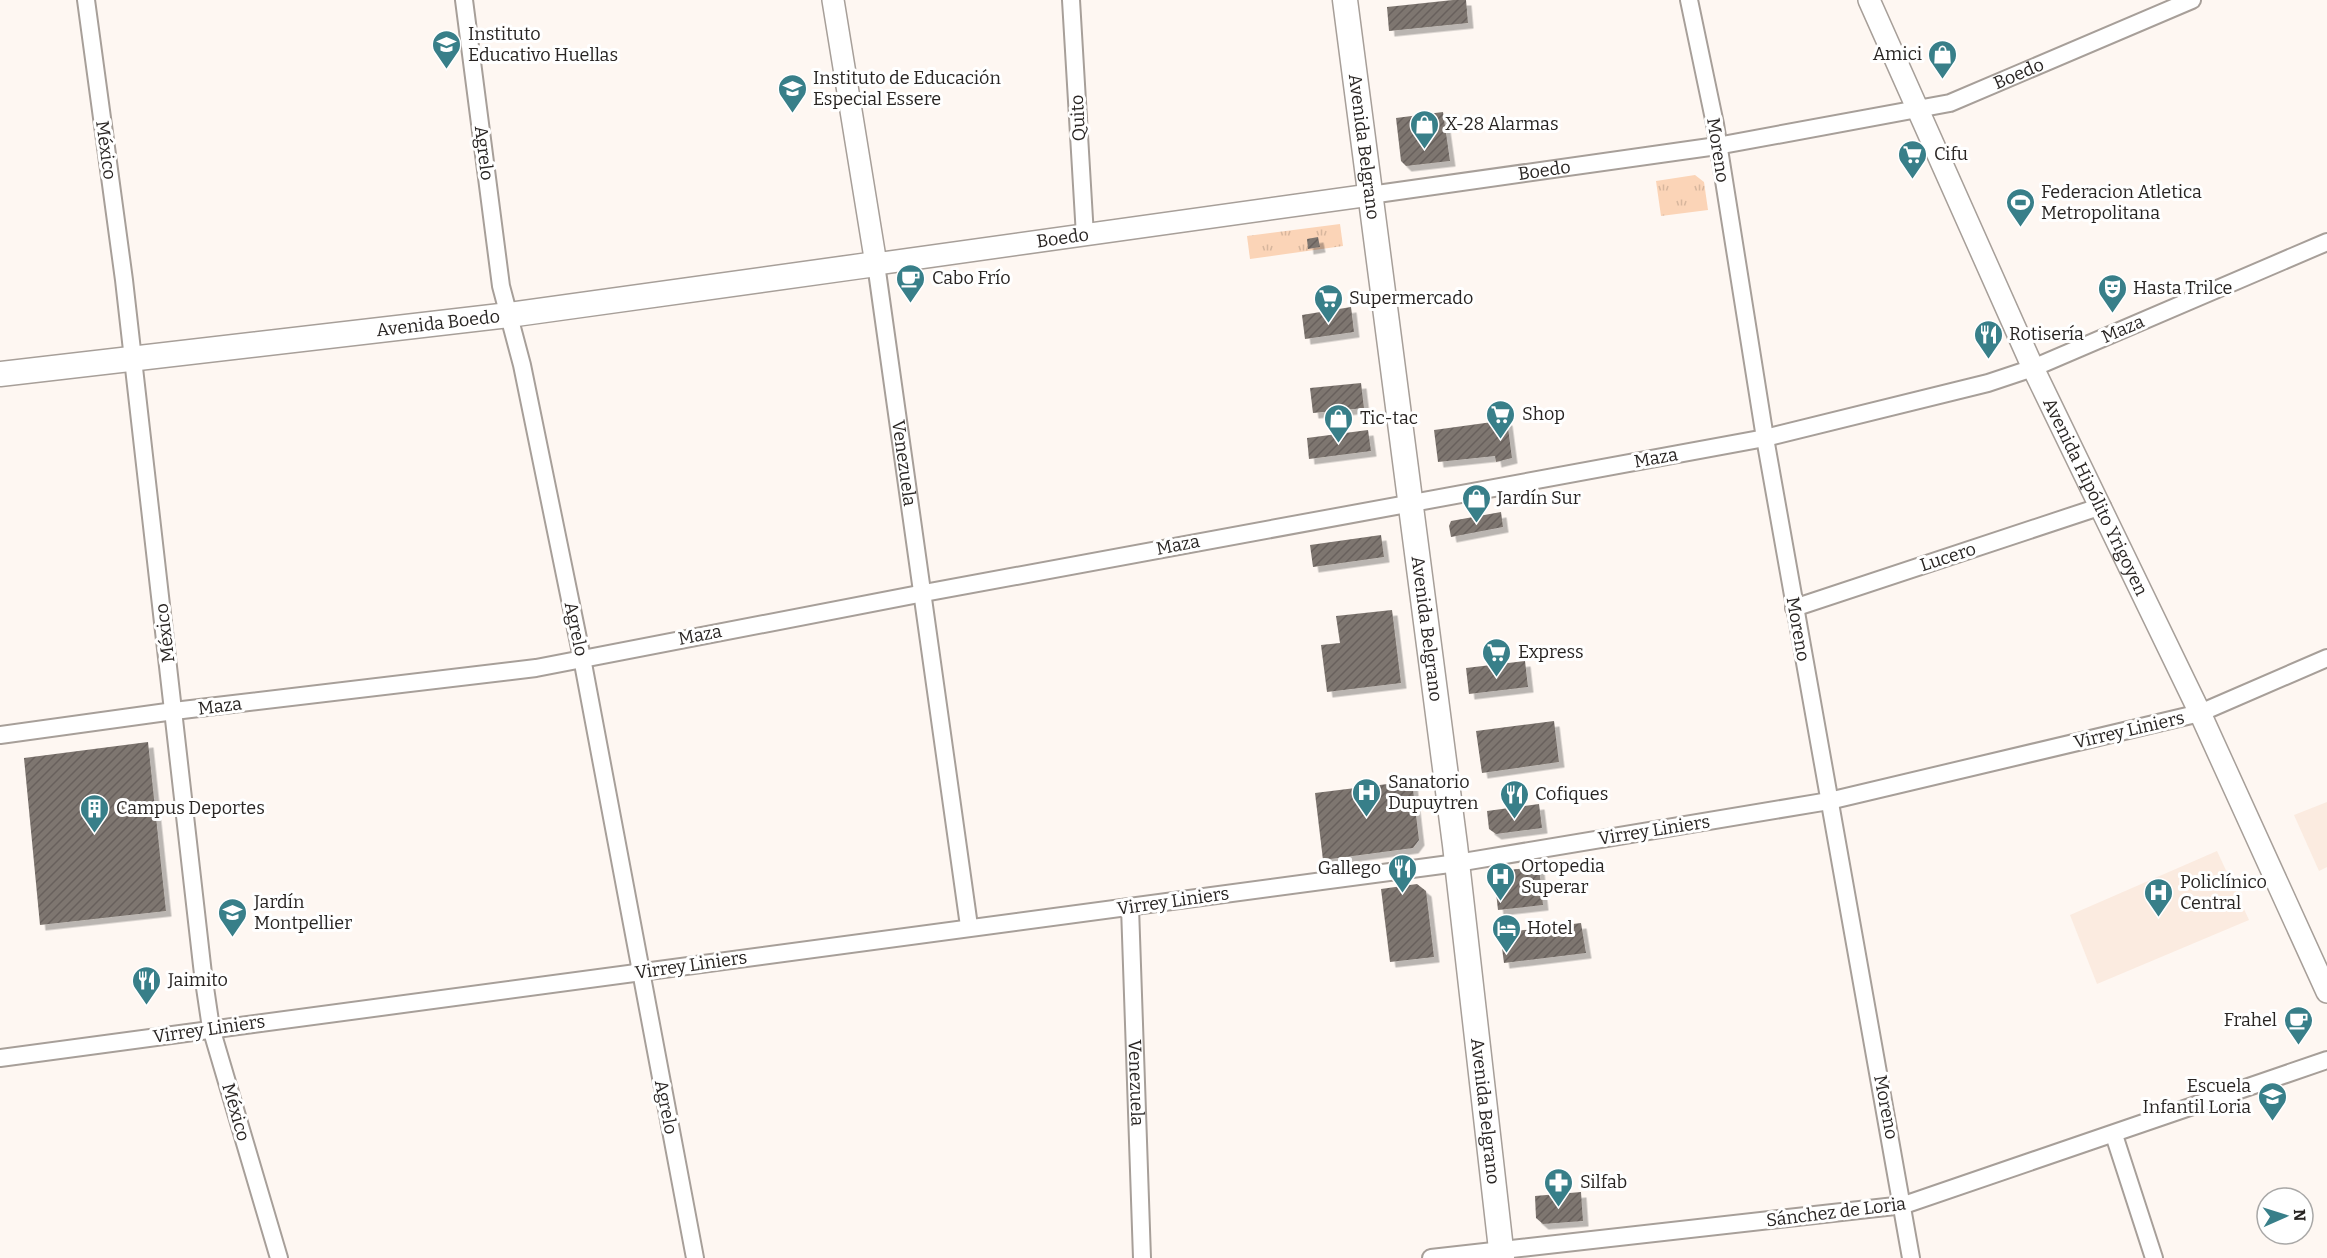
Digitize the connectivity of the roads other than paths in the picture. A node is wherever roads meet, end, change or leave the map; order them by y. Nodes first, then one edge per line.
1 (86, 0) edge
2 (464, 0) edge
3 (833, 0) edge
4 (1071, 0) edge
5 (1344, 0) edge
6 (1689, 0) edge
7 (1869, 0) edge
8 (2192, 0) edge
9 (1918, 109) junction
10 (1717, 146) junction
11 (1370, 195) junction
12 (1085, 236) junction
13 (2327, 242) edge
14 (876, 264) junction
15 (508, 315) junction
16 (133, 359) junction
17 (2033, 368) junction
18 (0, 374) edge
19 (1765, 438) junction
20 (1411, 502) junction
21 (2102, 506) junction
22 (924, 592) junction
23 (1794, 608) junction
24 (582, 658) junction
25 (2327, 658) edge
26 (174, 711) junction
27 (2200, 713) junction
28 (0, 735) edge
29 (1829, 801) junction
30 (1457, 863) junction
31 (1130, 907) junction
32 (969, 926) junction
33 (641, 973) junction
34 (2327, 992) edge
35 (211, 1028) junction
36 (0, 1058) edge
37 (2327, 1060) edge
38 (2114, 1135) junction
39 (1904, 1205) junction
40 (1502, 1255) edge
41 (279, 1258) edge
42 (694, 1258) edge
43 (1142, 1258) edge
44 (1431, 1258) edge
45 (1911, 1258) edge
46 (2154, 1258) edge

1 - 16 street, México
2 - 15 street, Agrelo
3 - 14 street, Venezuela
4 - 12 street, Quito
5 - 11 main road, Avenida Belgrano
6 - 10 street, Moreno
7 - 9 street, Avenida Hipólito Yrigoyen
8 - 9 street, Boedo
9 - 10 street, Boedo
9 - 17 street, Avenida Hipólito Yrigoyen
10 - 11 street, Boedo
10 - 19 street, Moreno
11 - 12 street, Boedo
11 - 20 main road, Avenida Belgrano
12 - 14 street, Boedo
13 - 17 street, Maza
14 - 15 main road, Avenida Boedo
14 - 22 street, Venezuela
15 - 16 main road, Avenida Boedo
15 - 24 street, Agrelo
16 - 18 main road, Avenida Boedo
16 - 26 street, México
17 - 19 street, Maza
17 - 21 street, Avenida Hipólito Yrigoyen
19 - 20 street, Maza
19 - 23 street, Moreno
20 - 22 street, Maza
20 - 30 main road, Avenida Belgrano
21 - 23 street, Lucero
21 - 27 street, Avenida Hipólito Yrigoyen
22 - 24 street, Maza
22 - 32 street, Venezuela
23 - 29 street, Moreno
24 - 26 street, Maza
24 - 33 street, Agrelo
25 - 27 street, Virrey Liniers
26 - 28 street, Maza
26 - 35 street, México
27 - 29 street, Virrey Liniers
27 - 34 street, Avenida Hipólito Yrigoyen
29 - 30 street, Virrey Liniers
29 - 39 street, Moreno
30 - 31 street, Virrey Liniers
30 - 40 main road, Avenida Belgrano
31 - 32 street, Virrey Liniers
31 - 43 street, Venezuela
32 - 33 street, Virrey Liniers
33 - 35 street, Virrey Liniers
33 - 42 street, Agrelo
35 - 36 street, Virrey Liniers
35 - 41 street, México
37 - 38 street, Sánchez de Loria
38 - 39 street, Sánchez de Loria
38 - 46 street
39 - 40 street, Sánchez de Loria
39 - 45 street, Moreno
40 - 44 street, Sánchez de Loria

